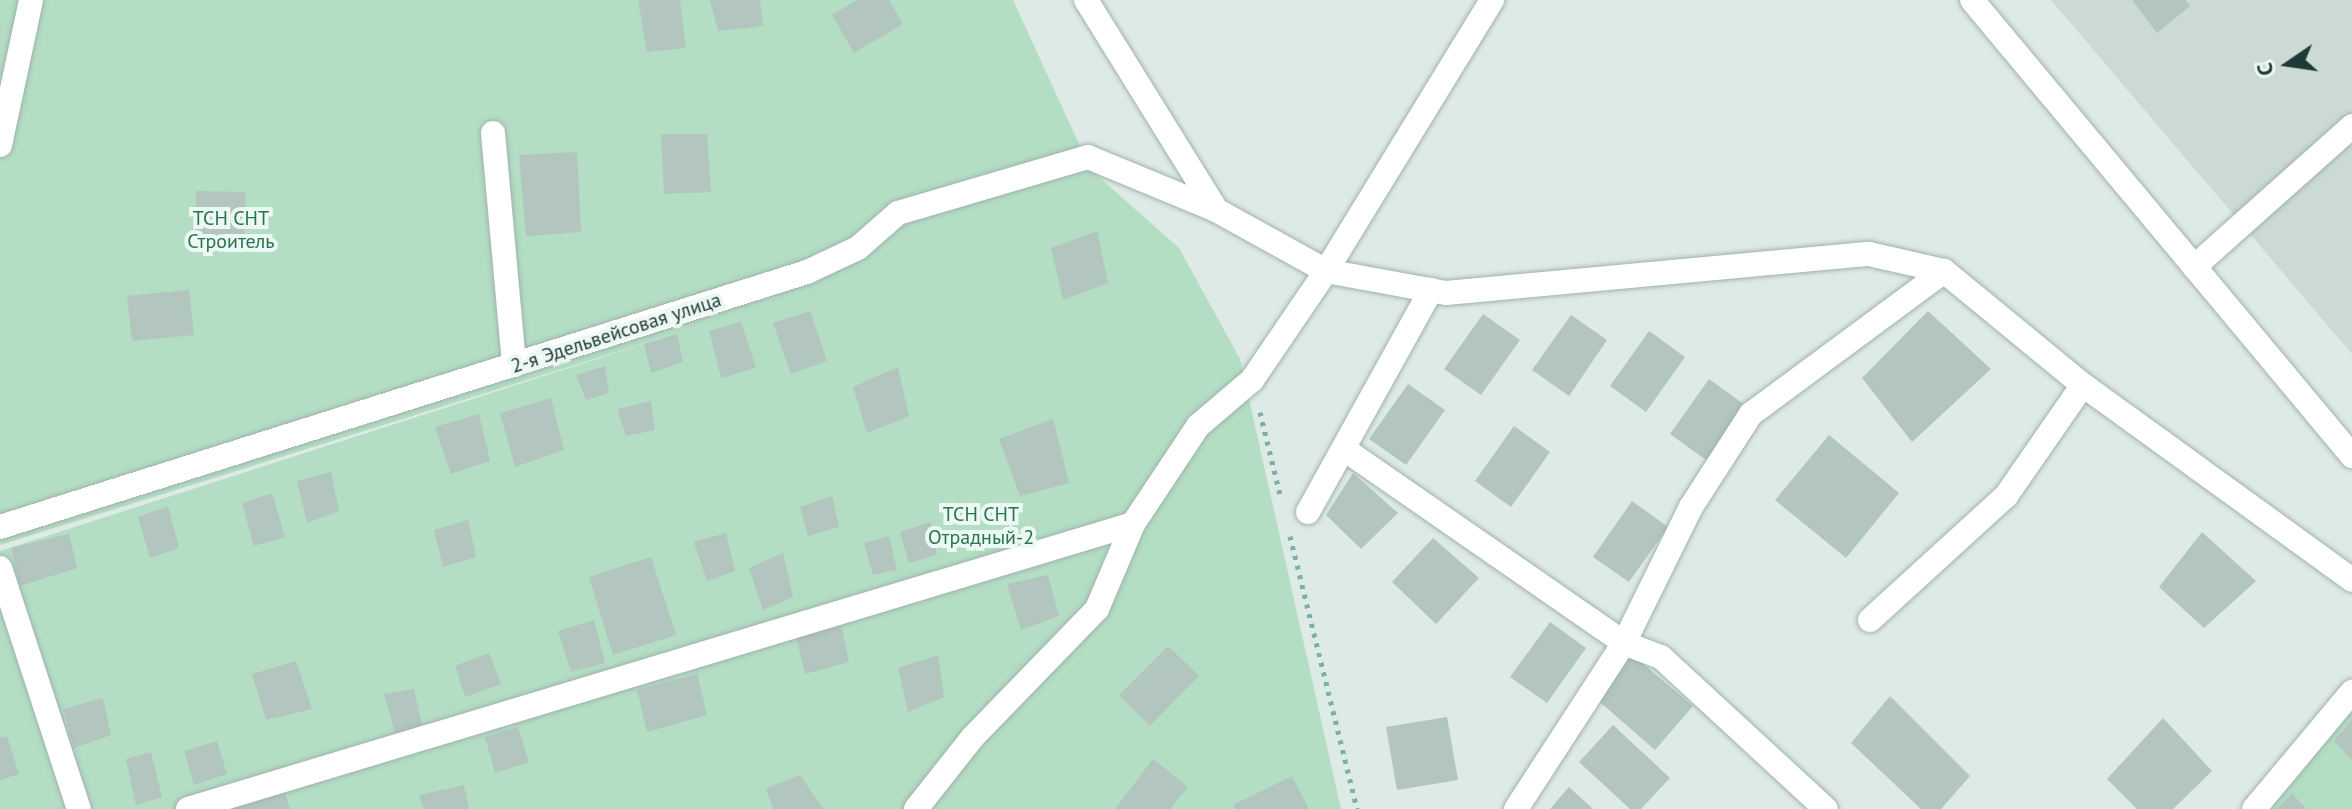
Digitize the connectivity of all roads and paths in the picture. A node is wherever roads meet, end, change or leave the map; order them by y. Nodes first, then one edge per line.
1 (31, 0) edge
2 (1086, 0) edge
3 (1492, 0) edge
4 (1972, 0) edge
5 (2352, 126) edge
6 (493, 133) dead end
7 (0, 145) edge
8 (1216, 210) junction
9 (2194, 267) junction
10 (1326, 271) junction
11 (1944, 271) junction
12 (1431, 290) junction
13 (514, 365) junction
14 (1252, 380) junction
15 (2083, 385) junction
16 (1344, 449) junction
17 (2352, 456) edge
18 (1282, 502) dead end
19 (1308, 512) dead end
20 (1133, 524) junction
21 (0, 527) edge
22 (1289, 533) dead end
23 (0, 568) edge
24 (2352, 580) edge
25 (1870, 620) dead end
26 (1624, 643) junction
27 (2352, 692) edge
28 (79, 809) edge
29 (188, 809) edge
30 (916, 809) edge
31 (1357, 809) edge
32 (1516, 809) edge
33 (1826, 809) edge
34 (2254, 809) edge

1 - 7 lane
2 - 8 lane
3 - 10 lane
4 - 9 lane
5 - 9 lane
6 - 13 lane
8 - 10 lane, 2-я Эдельвейсовая улица
8 - 13 lane, 2-я Эдельвейсовая улица
9 - 17 lane
10 - 12 lane, 2-я Эдельвейсовая улица
10 - 14 lane
11 - 12 lane, 2-я Эдельвейсовая улица
11 - 15 lane
11 - 26 lane
12 - 16 lane
13 - 21 lane, 2-я Эдельвейсовая улица
14 - 18 path
14 - 20 lane
15 - 24 lane
15 - 25 lane
16 - 19 lane
16 - 26 lane
20 - 29 lane
20 - 30 lane
22 - 31 path
23 - 28 lane
26 - 32 lane
26 - 33 lane
27 - 34 lane

